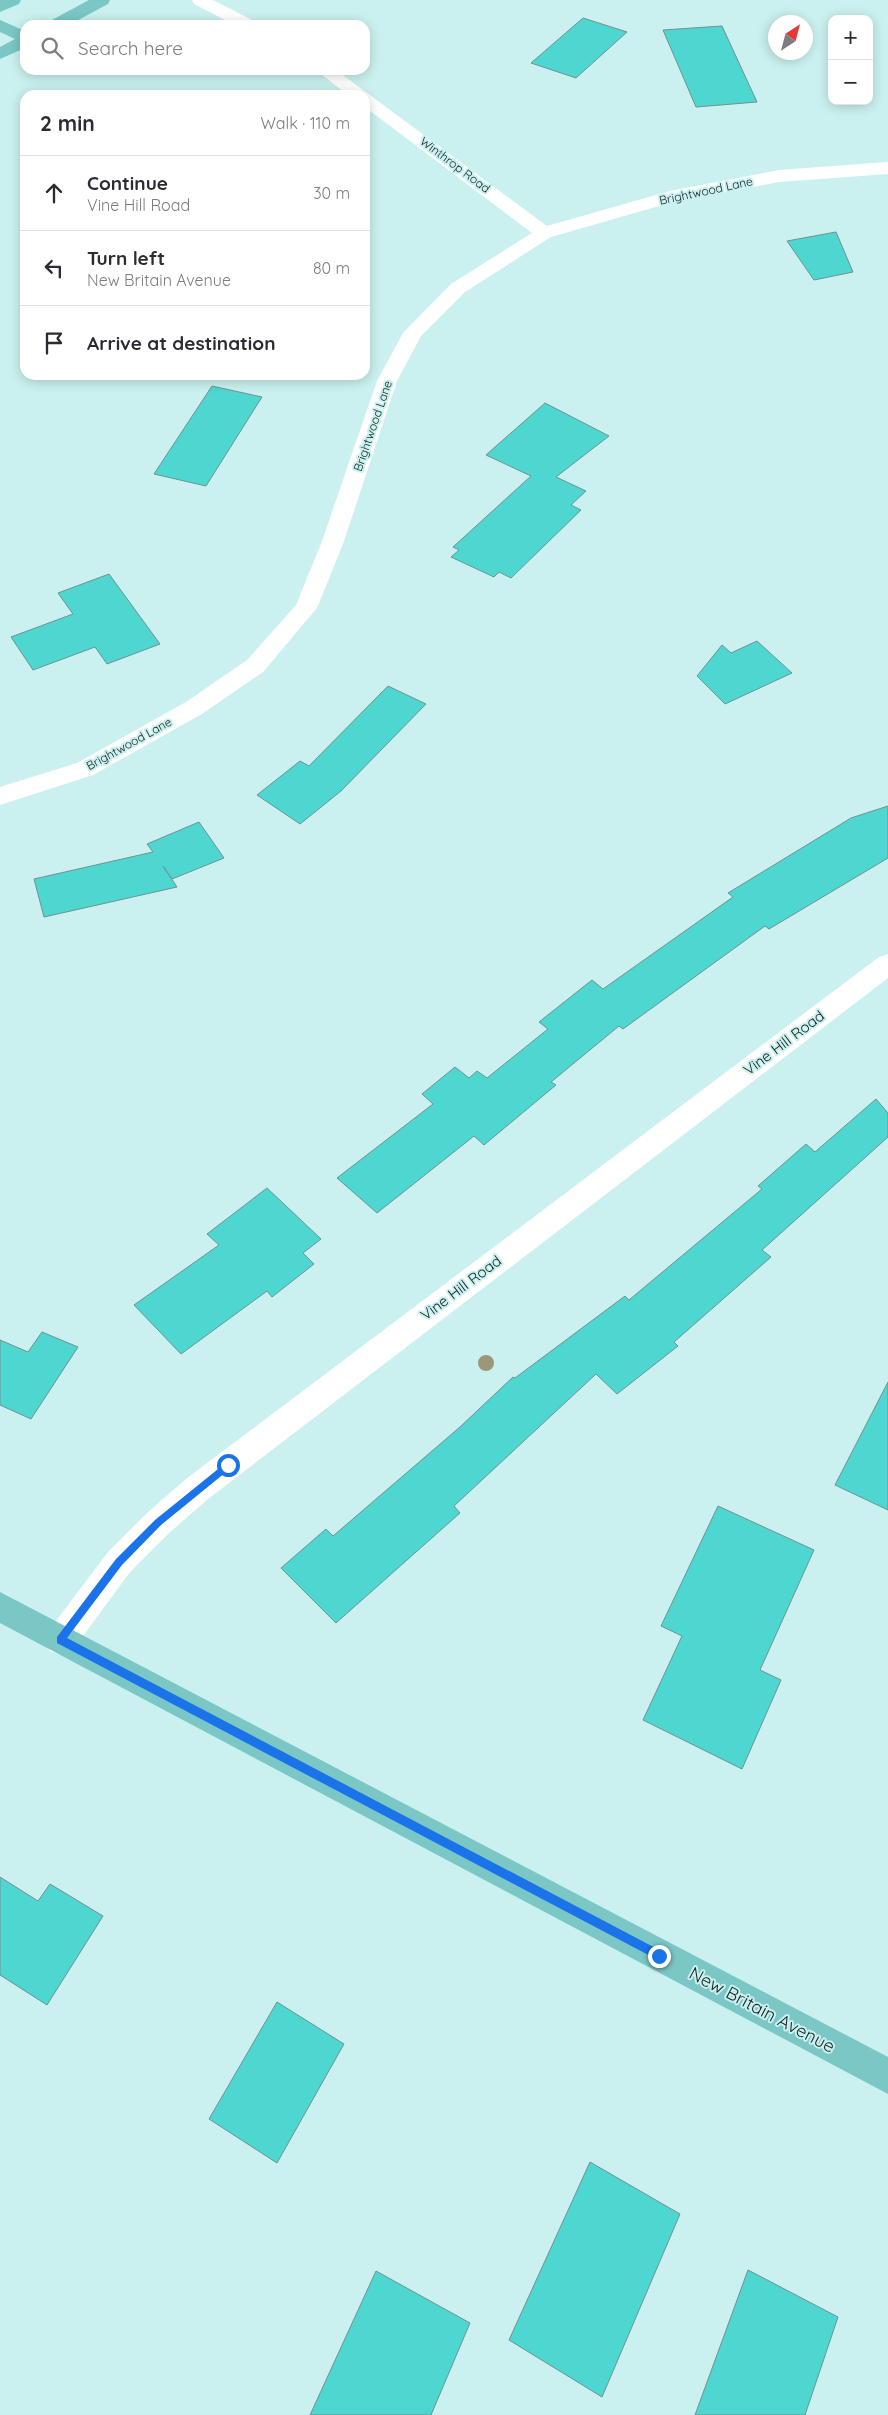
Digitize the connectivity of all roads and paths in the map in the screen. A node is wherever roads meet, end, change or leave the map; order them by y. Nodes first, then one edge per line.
1 (13, 0) edge
2 (102, 0) edge
3 (200, 0) edge
4 (0, 7) edge
5 (65, 20) edge
6 (238, 20) edge
7 (0, 25) edge
8 (20, 37) edge
9 (20, 43) edge
10 (0, 54) edge
11 (332, 75) edge
12 (353, 90) edge
13 (370, 103) edge
14 (888, 168) edge
15 (544, 233) junction
16 (0, 796) edge
17 (888, 964) edge
18 (0, 1607) edge
19 (60, 1640) junction
20 (888, 2076) edge

1 - 4 main road
2 - 5 main road
3 - 6 street
7 - 8 main road
9 - 10 main road
11 - 12 street
13 - 15 street, Winthrop Road
14 - 15 street, Brightwood Lane
15 - 16 street, Brightwood Lane
17 - 19 street, Vine Hill Road
18 - 19 main road, New Britain Avenue
19 - 20 main road, New Britain Avenue

